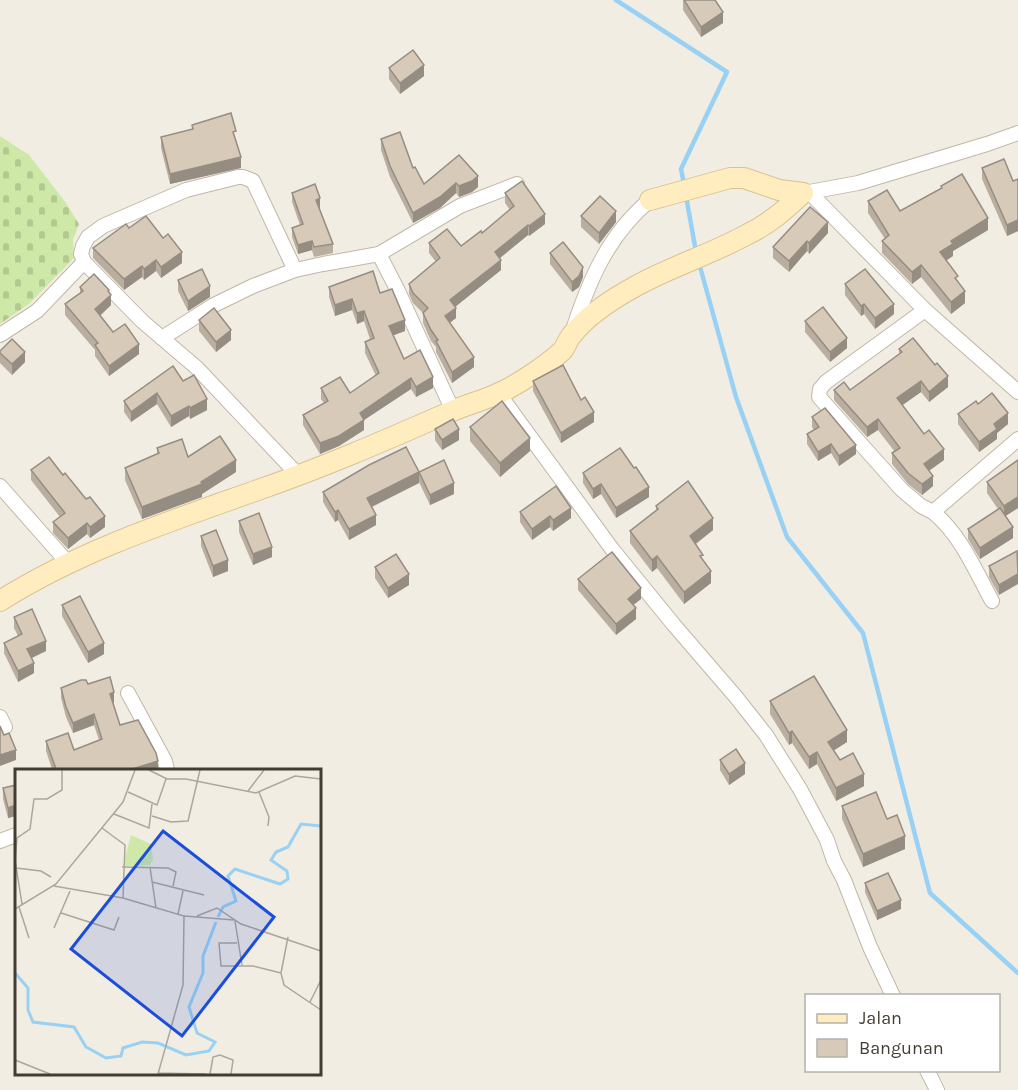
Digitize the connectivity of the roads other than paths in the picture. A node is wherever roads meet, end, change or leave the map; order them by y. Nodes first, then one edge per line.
1 (1018, 133) edge
2 (517, 184) edge
3 (807, 193) junction
4 (650, 200) joint
5 (379, 254) junction
6 (84, 262) junction
7 (295, 270) junction
8 (925, 310) junction
9 (0, 335) edge
10 (571, 336) junction
11 (162, 338) junction
12 (1018, 392) edge
13 (499, 394) junction
14 (453, 411) junction
15 (1018, 439) edge
16 (299, 476) junction
17 (0, 486) edge
18 (933, 512) junction
19 (68, 563) junction
20 (992, 601) dead end
21 (0, 602) edge
22 (128, 693) dead end
23 (167, 769) edge
24 (15, 835) edge
25 (0, 841) edge
26 (892, 994) edge
27 (928, 1072) edge
28 (937, 1090) edge

1 - 3 street
2 - 5 street
3 - 4 street
3 - 8 street
3 - 10 street
4 - 10 street
5 - 7 street
5 - 14 street
6 - 7 street
6 - 9 street
6 - 11 street
7 - 11 street
8 - 12 street
8 - 18 street
10 - 13 street
11 - 16 street
13 - 14 street
13 - 26 street
14 - 16 street
15 - 18 street
16 - 19 street
17 - 19 street
18 - 20 street
19 - 21 street
22 - 23 street
24 - 25 street
27 - 28 street

